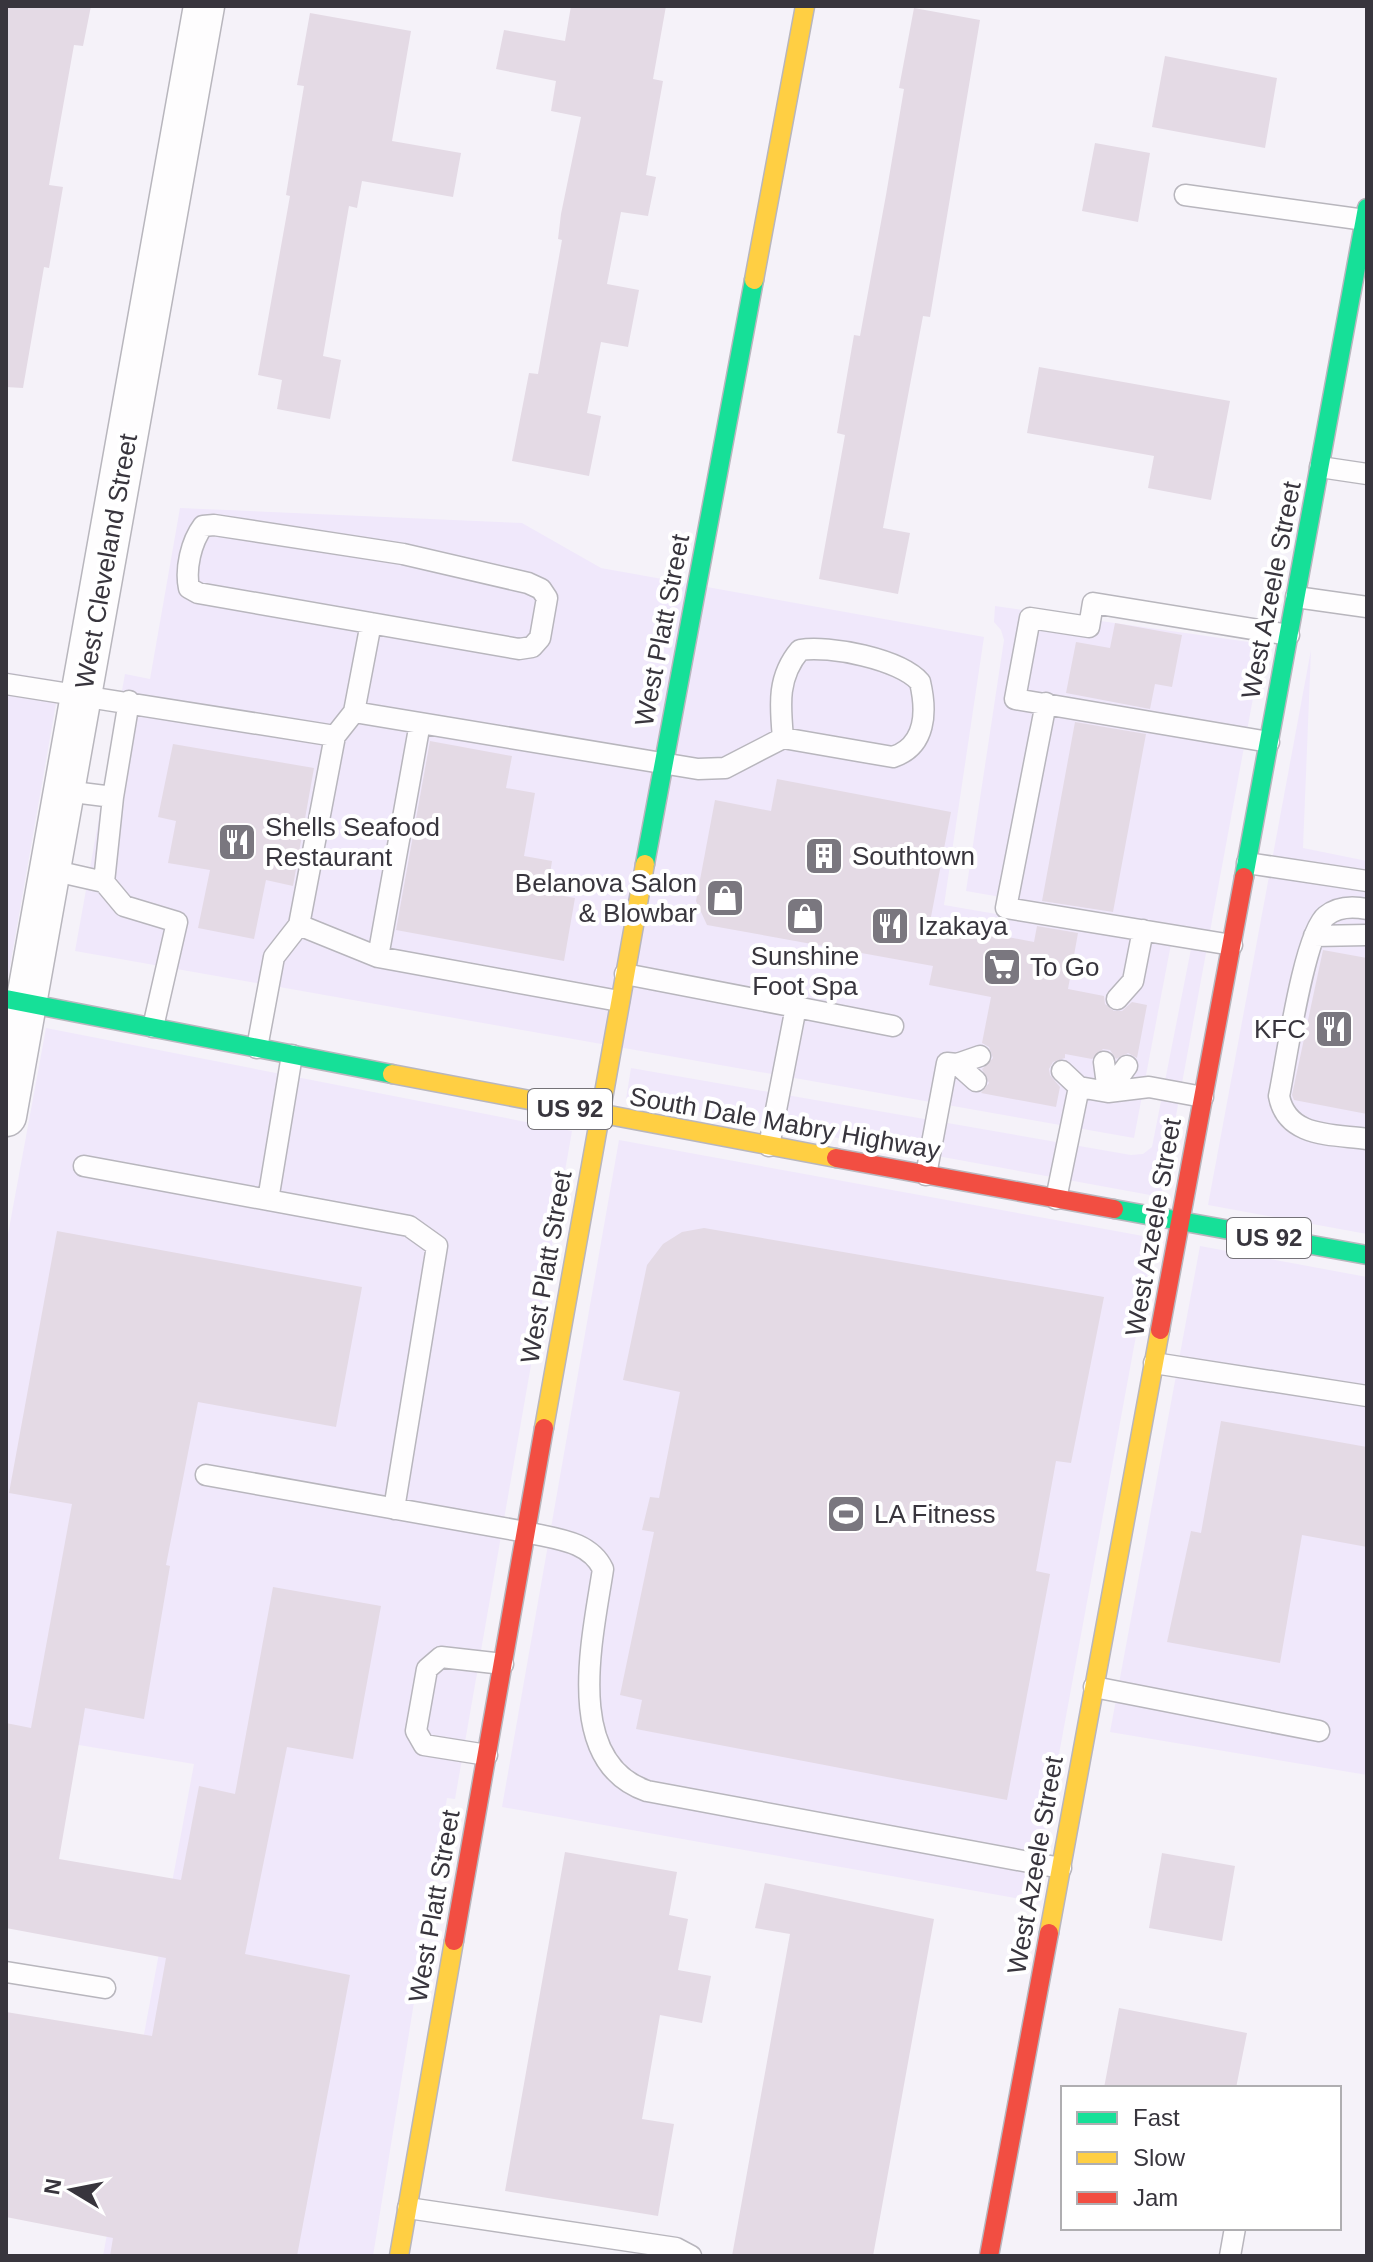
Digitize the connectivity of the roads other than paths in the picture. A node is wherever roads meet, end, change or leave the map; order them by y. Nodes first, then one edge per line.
1 (204, 6) edge
2 (805, 6) edge
3 (1185, 195) dead end
4 (1366, 214) edge
5 (1320, 467) junction
6 (1367, 474) edge
7 (1296, 597) junction
8 (1367, 607) edge
9 (371, 623) junction
10 (1289, 635) junction
11 (6, 684) edge
12 (82, 693) junction
13 (129, 701) junction
14 (1046, 703) junction
15 (354, 712) junction
16 (420, 723) junction
17 (335, 736) junction
18 (783, 738) junction
19 (1269, 742) junction
20 (664, 765) junction
21 (65, 791) junction
22 (113, 797) junction
23 (1247, 863) junction
24 (51, 870) junction
25 (1367, 881) edge
26 (104, 882) junction
27 (1367, 909) edge
28 (299, 925) junction
29 (1143, 930) junction
30 (1367, 935) edge
31 (1314, 936) junction
32 (1232, 945) junction
33 (378, 957) junction
34 (625, 974) junction
35 (1133, 981) junction
36 (1117, 999) dead end
37 (16, 1000) edge
38 (619, 1001) junction
39 (1139, 1004) dead end
40 (796, 1007) junction
41 (893, 1026) dead end
42 (153, 1027) junction
43 (257, 1048) junction
44 (292, 1055) junction
45 (980, 1056) dead end
46 (1104, 1062) dead end
47 (957, 1064) junction
48 (1127, 1066) dead end
49 (1062, 1071) dead end
50 (976, 1081) dead end
51 (1079, 1087) junction
52 (1108, 1092) junction
53 (1058, 1094) dead end
54 (1203, 1097) junction
55 (599, 1115) junction
56 (6, 1116) edge
57 (1367, 1139) edge
58 (769, 1146) junction
59 (84, 1166) dead end
60 (926, 1175) junction
61 (1056, 1199) junction
62 (268, 1200) junction
63 (1181, 1222) junction
64 (1367, 1255) edge
65 (1154, 1363) junction
66 (1367, 1396) edge
67 (206, 1475) dead end
68 (394, 1509) junction
69 (526, 1532) junction
70 (503, 1664) junction
71 (1094, 1687) junction
72 (1319, 1731) dead end
73 (487, 1755) junction
74 (1061, 1868) junction
75 (6, 1972) edge
76 (105, 1988) dead end
77 (408, 2208) junction
78 (1235, 2230) edge
79 (399, 2256) edge
80 (691, 2256) edge
81 (989, 2256) edge
82 (1230, 2256) edge

1 - 12 street, West Cleveland Street
2 - 20 street, West Platt Street
3 - 4 lane
4 - 5 street, West Azeele Street
5 - 6 lane
5 - 7 street, West Azeele Street
7 - 8 lane
7 - 10 street, West Azeele Street
9 - 9 lane
9 - 15 lane
10 - 14 lane
10 - 19 street, West Azeele Street
11 - 12 lane
12 - 13 lane
12 - 21 street, West Cleveland Street
13 - 17 lane
13 - 22 lane
14 - 19 lane
14 - 29 lane
15 - 16 lane
15 - 17 lane
16 - 20 lane
16 - 33 lane
17 - 28 lane
18 - 18 lane
18 - 20 lane
19 - 23 street, West Azeele Street
20 - 34 street, West Platt Street
21 - 22 lane
21 - 24 street, West Cleveland Street
22 - 26 lane
23 - 25 lane
23 - 32 street, West Azeele Street
24 - 26 lane
24 - 37 street, West Cleveland Street
26 - 42 lane
27 - 31 lane
28 - 33 lane
28 - 43 lane
29 - 32 lane
29 - 35 lane
30 - 31 lane
31 - 57 lane
32 - 54 street, West Azeele Street
33 - 38 lane
34 - 38 street, West Platt Street
34 - 40 lane
35 - 36 lane
35 - 39 lane
37 - 42 street, South Dale Mabry Highway / US 92
37 - 56 street, West Cleveland Street
38 - 55 street, West Platt Street
40 - 41 lane
40 - 58 lane
42 - 43 street, South Dale Mabry Highway / US 92
43 - 44 street, South Dale Mabry Highway / US 92
44 - 55 street, South Dale Mabry Highway / US 92
44 - 62 lane
45 - 47 lane
46 - 52 lane
47 - 50 lane
47 - 60 lane
48 - 52 lane
49 - 51 lane
51 - 52 lane
51 - 53 lane
51 - 61 lane
52 - 54 lane
54 - 63 street, West Azeele Street
55 - 58 street, South Dale Mabry Highway / US 92
55 - 69 street, West Platt Street
58 - 60 street, South Dale Mabry Highway / US 92
59 - 62 lane
60 - 61 street, South Dale Mabry Highway / US 92
61 - 63 street, South Dale Mabry Highway / US 92
62 - 68 lane
63 - 64 street, South Dale Mabry Highway / US 92
63 - 65 street, West Azeele Street
65 - 66 lane
65 - 71 street, West Azeele Street
67 - 68 lane
68 - 69 lane
69 - 70 street, West Platt Street
69 - 74 lane
70 - 73 street, West Platt Street
70 - 73 lane
71 - 72 lane
71 - 74 street, West Azeele Street
73 - 77 street, West Platt Street
74 - 81 street, West Azeele Street
75 - 76 lane
77 - 79 street, West Platt Street
77 - 80 lane
78 - 82 lane

